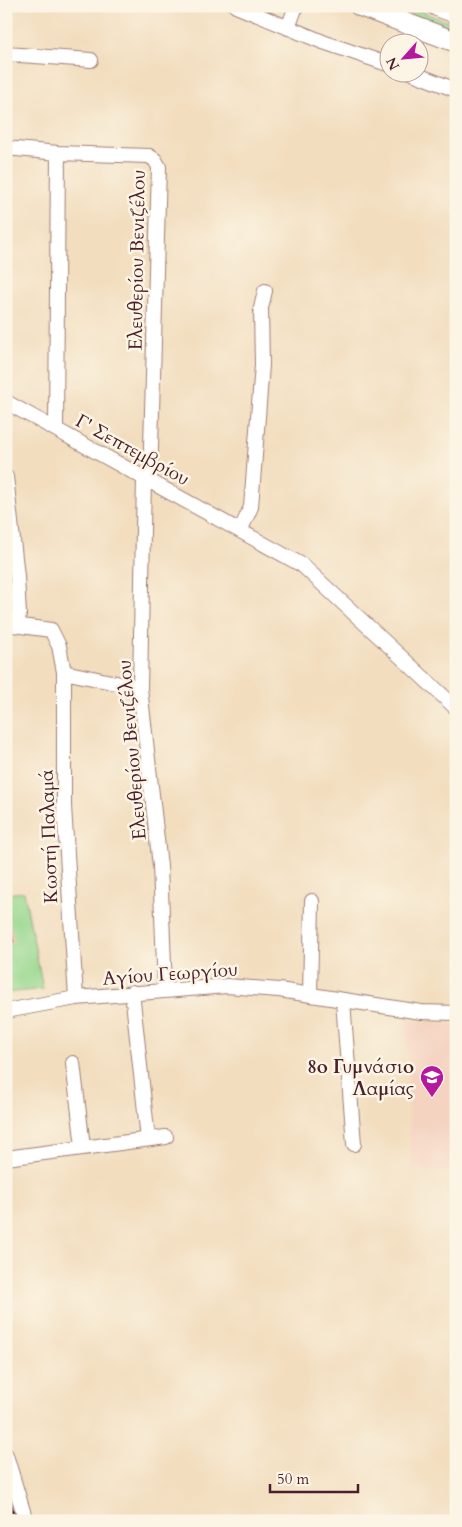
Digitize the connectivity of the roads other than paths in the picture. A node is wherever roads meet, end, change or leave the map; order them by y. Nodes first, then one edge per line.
1 (236, 6) edge
2 (296, 6) edge
3 (360, 6) edge
4 (437, 6) edge
5 (456, 13) edge
6 (288, 28) junction
7 (456, 42) edge
8 (6, 54) edge
9 (91, 60) dead end
10 (380, 61) edge
11 (430, 80) edge
12 (456, 90) edge
13 (6, 148) edge
14 (58, 153) junction
15 (265, 291) dead end
16 (6, 402) edge
17 (56, 429) junction
18 (6, 477) edge
19 (147, 480) junction
20 (241, 529) junction
21 (12, 625) edge
22 (64, 672) junction
23 (140, 688) junction
24 (456, 708) edge
25 (312, 901) dead end
26 (165, 989) junction
27 (132, 992) junction
28 (310, 995) junction
29 (76, 998) junction
30 (343, 1001) junction
31 (6, 1011) edge
32 (456, 1013) edge
33 (73, 1063) dead end
34 (166, 1137) dead end
35 (148, 1139) junction
36 (354, 1144) dead end
37 (83, 1147) junction
38 (7, 1155) edge
39 (6, 1455) edge
40 (26, 1521) edge

1 - 6 street
2 - 6 street
3 - 7 highway
4 - 5 highway
6 - 10 street
8 - 9 street
11 - 12 street
13 - 14 street, Ελευθερίου Βενιζέλου
14 - 17 street
14 - 19 street, Ελευθερίου Βενιζέλου
15 - 20 street
16 - 17 street, Γ' Σεπτεμβρίου
17 - 19 street, Γ' Σεπτεμβρίου
18 - 21 street
19 - 20 street, Γ' Σεπτεμβρίου
19 - 23 street, Ελευθερίου Βενιζέλου
20 - 24 street, Γ' Σεπτεμβρίου
21 - 22 street, Κωστή Παλαμά
22 - 23 street
22 - 29 street, Κωστή Παλαμά
23 - 26 street, Ελευθερίου Βενιζέλου
25 - 28 street
26 - 27 street, Αγίου Γεωργίου
26 - 28 street, Αγίου Γεωργίου
27 - 29 street, Αγίου Γεωργίου
27 - 35 street
28 - 30 street, Αγίου Γεωργίου
29 - 31 street, Αγίου Γεωργίου
30 - 32 street, Αγίου Γεωργίου
30 - 36 street
33 - 37 street
34 - 35 street
35 - 37 street
37 - 38 street
39 - 40 street

